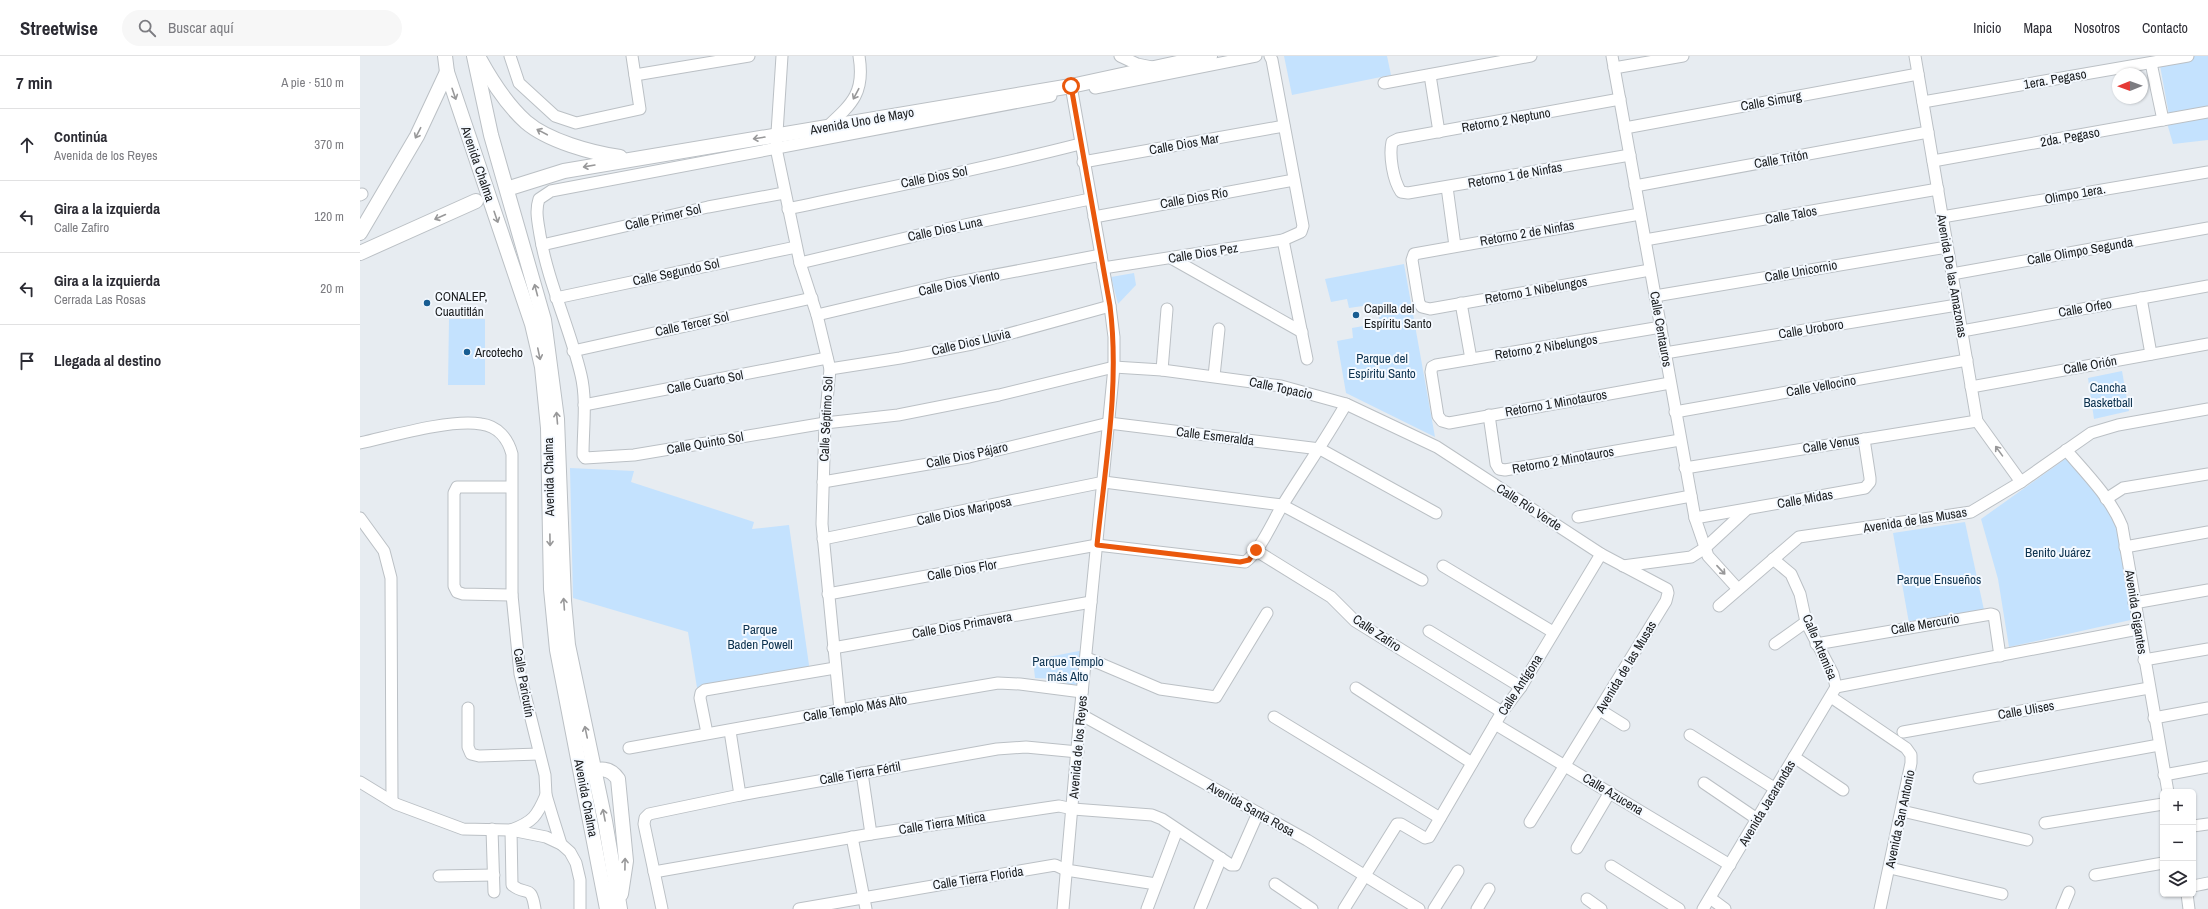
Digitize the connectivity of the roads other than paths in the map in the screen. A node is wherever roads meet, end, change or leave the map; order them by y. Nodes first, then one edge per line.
1 (445, 56) edge
2 (474, 56) edge
3 (478, 56) edge
4 (510, 56) edge
5 (632, 56) edge
6 (749, 56) edge
7 (782, 56) edge
8 (859, 56) edge
9 (1120, 56) edge
10 (1210, 56) edge
11 (1255, 56) edge
12 (1270, 56) edge
13 (1531, 56) edge
14 (1612, 56) edge
15 (1682, 56) edge
16 (1915, 56) edge
17 (2188, 56) edge
18 (1668, 57) edge
19 (2151, 63) junction
20 (1162, 66) junction
21 (1614, 68) junction
22 (447, 72) junction
23 (635, 74) junction
24 (1918, 74) junction
25 (1430, 75) junction
26 (1384, 83) dead end
27 (1071, 89) junction
28 (1620, 99) junction
29 (1923, 102) junction
30 (2208, 112) edge
31 (2163, 120) junction
32 (828, 126) junction
33 (1284, 126) junction
34 (1625, 128) junction
35 (1439, 132) junction
36 (1928, 132) junction
37 (777, 142) junction
38 (1080, 144) junction
39 (1630, 155) junction
40 (632, 159) junction
41 (1933, 161) junction
42 (1083, 162) junction
43 (2208, 172) edge
44 (1294, 180) junction
45 (1635, 186) junction
46 (513, 187) dead end
47 (1447, 187) junction
48 (1938, 189) junction
49 (1401, 192) joint
50 (784, 193) junction
51 (1090, 199) junction
52 (476, 202) dead end
53 (788, 209) junction
54 (1640, 214) junction
55 (1094, 217) junction
56 (1942, 217) junction
57 (2208, 228) edge
58 (360, 233) edge
59 (1283, 240) junction
60 (1645, 240) junction
61 (542, 246) junction
62 (796, 246) junction
63 (1456, 246) junction
64 (1947, 247) junction
65 (360, 253) edge
66 (1101, 255) junction
67 (1171, 258) junction
68 (800, 263) junction
69 (1103, 268) junction
70 (1650, 270) junction
71 (1952, 274) junction
72 (2208, 286) edge
73 (1655, 296) junction
74 (556, 298) junction
75 (812, 298) junction
76 (2141, 298) junction
77 (1461, 303) junction
78 (1957, 305) junction
79 (1110, 306) junction
80 (1422, 307) joint
81 (1167, 309) dead end
82 (817, 315) junction
83 (538, 322) junction
84 (1660, 328) junction
85 (1219, 329) dead end
86 (1962, 331) junction
87 (1302, 332) junction
88 (2208, 344) edge
89 (573, 350) junction
90 (1665, 353) junction
91 (2150, 354) junction
92 (1307, 359) dead end
93 (1471, 359) junction
94 (1967, 360) junction
95 (828, 363) junction
96 (1114, 367) junction
97 (1162, 370) junction
98 (1214, 376) junction
99 (1670, 383) junction
100 (1971, 387) junction
101 (1346, 404) junction
102 (584, 405) junction
103 (2208, 409) edge
104 (1675, 412) junction
105 (1489, 415) junction
106 (1442, 421) joint
107 (1977, 421) junction
108 (825, 423) junction
109 (1109, 423) junction
110 (1864, 439) junction
111 (1680, 440) junction
112 (360, 443) edge
113 (1437, 447) joint
114 (1320, 449) junction
115 (2066, 450) junction
116 (1685, 468) junction
117 (2208, 474) edge
118 (823, 482) junction
119 (1104, 482) junction
120 (2021, 482) junction
121 (511, 487) junction
122 (1691, 496) junction
123 (2106, 499) junction
124 (1282, 505) junction
125 (1746, 510) junction
126 (1436, 513) dead end
127 (1578, 517) dead end
128 (360, 518) edge
129 (1695, 518) junction
130 (2208, 532) edge
131 (823, 539) junction
132 (1097, 545) junction
133 (2125, 547) junction
134 (1705, 548) junction
135 (1256, 550) junction
136 (1601, 554) junction
137 (1773, 559) junction
138 (1443, 566) dead end
139 (1622, 566) junction
140 (1422, 580) dead end
141 (1738, 589) junction
142 (2208, 590) edge
143 (828, 594) junction
144 (512, 595) junction
145 (1092, 602) junction
146 (2134, 603) junction
147 (1719, 606) dead end
148 (1267, 613) dead end
149 (1806, 622) junction
150 (2138, 628) junction
151 (1429, 631) dead end
152 (1553, 632) junction
153 (1775, 644) dead end
154 (1816, 644) junction
155 (833, 648) junction
156 (2208, 649) edge
157 (2000, 656) junction
158 (1087, 658) junction
159 (2144, 660) junction
160 (835, 668) junction
161 (1521, 687) junction
162 (1356, 688) dead end
163 (2149, 688) junction
164 (1082, 692) junction
165 (1833, 692) junction
166 (468, 708) dead end
167 (2208, 708) edge
168 (840, 710) junction
169 (1600, 710) junction
170 (1502, 712) junction
171 (1080, 714) junction
172 (1274, 717) dead end
173 (2154, 718) junction
174 (1495, 724) junction
175 (1624, 724) dead end
176 (730, 731) junction
177 (1903, 732) dead end
178 (707, 733) junction
179 (1690, 735) dead end
180 (2159, 745) junction
181 (629, 748) dead end
182 (1078, 752) junction
183 (539, 754) junction
184 (1794, 757) junction
185 (1472, 763) junction
186 (1566, 766) junction
187 (2208, 767) edge
188 (588, 772) junction
189 (862, 773) junction
190 (2164, 775) junction
191 (1978, 778) dead end
192 (360, 782) edge
193 (1704, 783) dead end
194 (1774, 788) junction
195 (2167, 789) edge
196 (1843, 790) dead end
197 (1610, 792) junction
198 (546, 795) junction
199 (740, 795) junction
200 (392, 801) junction
201 (2160, 804) edge
202 (1073, 809) junction
203 (1902, 811) junction
204 (1258, 813) junction
205 (1440, 818) junction
206 (1756, 819) junction
207 (1530, 822) dead end
208 (2045, 823) dead end
209 (2208, 824) edge
210 (2196, 826) edge
211 (492, 829) junction
212 (511, 830) junction
213 (1177, 830) junction
214 (871, 834) junction
215 (852, 837) junction
216 (2027, 840) dead end
217 (561, 844) junction
218 (1577, 848) dead end
219 (1221, 858) junction
220 (2160, 864) edge
221 (1730, 865) junction
222 (1610, 866) dead end
223 (1890, 868) junction
224 (1066, 870) junction
225 (1458, 871) dead end
226 (654, 872) junction
227 (494, 875) junction
228 (2095, 875) dead end
229 (439, 876) dead end
230 (1364, 876) junction
231 (2208, 883) edge
232 (1156, 884) junction
233 (1275, 884) dead end
234 (2196, 885) edge
235 (1489, 889) dead end
236 (494, 892) dead end
237 (2069, 892) dead end
238 (2002, 894) dead end
239 (864, 897) junction
240 (2187, 897) edge
241 (1710, 898) junction
242 (1588, 899) dead end
243 (615, 907) edge
244 (535, 909) edge
245 (580, 909) edge
246 (662, 909) edge
247 (799, 909) edge
248 (866, 909) edge
249 (1063, 909) edge
250 (1147, 909) edge
251 (1200, 909) edge
252 (1312, 909) edge
253 (1344, 909) edge
254 (1419, 909) edge
255 (1434, 909) edge
256 (1476, 909) edge
257 (1601, 909) edge
258 (1679, 909) edge
259 (1703, 909) edge
260 (1725, 909) edge
261 (1880, 909) edge
262 (2062, 909) edge
263 (2189, 909) edge

1 - 22 main road, Avenida Chalma
83 -> 2 main road, Avenida Chalma
40 -> 3 main road
4 - 23 street
5 - 23 street
6 - 23 street
7 - 37 street, Calle Séptimo Sol
8 -> 32 street
9 - 20 street
10 - 20 main road, Avenida Uno de Mayo
11 - 27 street
12 - 33 street
13 - 25 street
14 - 21 street, Calle Centauros
15 - 18 street
16 - 24 street, Avenida De las Amazonas
17 - 19 street, 1era. Pegaso
18 - 21 street
19 - 29 street, 1era. Pegaso
19 - 31 street
20 - 27 main road, Avenida Uno de Mayo
21 - 28 street, Calle Centauros
22 -> 58 main road
22 -> 83 main road, Avenida Chalma
24 - 29 street, Avenida De las Amazonas
24 - 34 street, Calle Simurg
25 - 26 street
25 - 35 street
27 - 32 main road, Avenida Uno de Mayo
27 - 37 street
27 - 38 street, Avenida de los Reyes
28 - 34 street, Calle Centauros
28 - 35 street, Retorno 2 Neptuno
29 - 36 street, Avenida De las Amazonas
30 - 31 street, 2da. Pegaso
31 - 41 street, 2da. Pegaso
32 - 37 main road, Avenida Uno de Mayo
33 - 42 street, Calle Dios Mar
33 - 44 street
34 - 39 street, Calle Centauros
35 - 49 street, Retorno 2 Neptuno
36 - 41 street, Avenida De las Amazonas
36 - 45 street, Calle Tritón
37 -> 40 main road, Avenida Uno de Mayo
37 - 50 street, Calle Séptimo Sol
37 - 61 street
38 - 42 street, Avenida de los Reyes
38 - 53 street, Calle Dios Sol
39 - 45 street, Calle Centauros
39 - 47 street, Retorno 1 de Ninfas
40 -> 46 main road, Avenida Uno de Mayo
41 - 48 street, Avenida De las Amazonas
42 - 51 street, Avenida de los Reyes
43 - 56 street, Olimpo 1era.
44 - 55 street, Calle Dios Río
44 - 59 street, Calle Dios Pez
45 - 54 street, Calle Centauros
47 - 49 street, Retorno 1 de Ninfas
47 - 63 street
48 - 56 street, Avenida De las Amazonas
48 - 60 street, Calle Talos
50 - 53 street, Calle Séptimo Sol
50 - 61 street, Calle Primer Sol
51 - 55 street, Avenida de los Reyes
51 - 68 street, Calle Dios Luna
52 -> 65 main road
53 - 62 street, Calle Séptimo Sol
54 - 60 street, Calle Centauros
54 - 63 street, Retorno 2 de Ninfas
55 - 66 street, Avenida de los Reyes
56 - 64 street, Avenida De las Amazonas
57 - 71 street, Calle Olimpo Segunda
59 - 67 street, Calle Dios Pez
59 - 87 street
60 - 70 street, Calle Centauros
61 - 74 street
62 - 68 street, Calle Séptimo Sol
62 - 74 street, Calle Segundo Sol
63 - 80 street, Retorno 2 de Ninfas
64 - 71 street, Avenida De las Amazonas
64 - 73 street, Calle Unicornio
66 - 69 street, Avenida de los Reyes
66 - 82 street, Calle Dios Viento
67 - 69 street, Calle Dios Pez
67 - 87 street
68 - 75 street, Calle Séptimo Sol
69 - 79 street, Avenida de los Reyes
70 - 73 street, Calle Centauros
70 - 77 street, Retorno 1 Nibelungos
71 - 78 street, Avenida De las Amazonas
72 - 76 street, Calle Orfeo
73 - 84 street, Calle Centauros
74 - 89 street
75 - 82 street, Calle Séptimo Sol
75 - 89 street, Calle Tercer Sol
76 - 86 street, Calle Orfeo
76 - 91 street
77 - 80 street, Retorno 1 Nibelungos
77 - 93 street
78 - 86 street, Avenida De las Amazonas
78 - 90 street, Calle Uroboro
79 - 95 street, Calle Dios Lluvia
79 - 96 street, Avenida de los Reyes
81 - 97 street
82 - 95 street, Calle Séptimo Sol
83 - 188 main road, Avenida Chalma
84 - 90 street, Calle Centauros
84 - 93 street, Retorno 2 Nibelungos
85 - 98 street
86 - 94 street, Avenida De las Amazonas
87 - 92 street
88 - 91 street, Calle Orión
89 - 102 street
90 - 99 street, Calle Centauros
91 - 100 street, Calle Orión
93 - 106 street, Retorno 2 Nibelungos
94 - 100 street, Avenida De las Amazonas
94 - 104 street, Calle Vellocino
95 - 102 street, Calle Cuarto Sol
95 - 108 street, Calle Séptimo Sol
96 - 97 street, Calle Topacio
96 - 108 street, Calle Quinto Sol
96 - 109 street, Avenida de los Reyes
97 - 98 street, Calle Topacio
98 - 101 street, Calle Topacio
99 - 104 street, Calle Centauros
99 - 105 street, Retorno 1 Minotauros
100 - 107 street, Avenida De las Amazonas
101 - 113 street, Calle Topacio
101 - 114 street
102 - 108 street, Calle Quinto Sol
103 - 115 street, Avenida de las Musas
104 - 111 street, Calle Centauros
105 - 106 street, Retorno 1 Minotauros
105 - 111 street, Retorno 2 Minotauros
107 - 110 street, Calle Venus
120 -> 107 street, Avenida De las Amazonas
108 - 118 street, Calle Séptimo Sol
109 - 114 street, Calle Esmeralda
109 - 118 street, Calle Dios Pájaro
109 - 119 street, Avenida de los Reyes
110 - 116 street, Calle Venus
110 - 125 street, Calle Midas
111 - 116 street, Calle Centauros
112 - 121 street, Calle Paricutín
113 - 136 street, Calle Río Verde
114 - 124 street
114 - 126 street
115 - 120 street, Avenida de las Musas
115 - 123 street, Avenida Gigantes
116 - 122 street, Calle Centauros
117 - 123 street
118 - 131 street, Calle Séptimo Sol
119 - 124 street, Calle Dios Mariposa
119 - 131 street, Calle Dios Mariposa
119 - 132 street, Avenida de los Reyes
120 - 137 street, Avenida de las Musas
121 - 144 street, Calle Paricutín
121 - 144 street
122 - 127 street
122 - 129 street, Calle Centauros
123 - 133 street, Avenida Gigantes
124 - 135 street
124 - 140 street
125 - 129 street, Calle Midas
125 - 134 street
128 - 200 street
129 - 134 street, Calle Centauros
130 - 133 street
131 - 143 street, Calle Séptimo Sol
132 - 135 street
132 - 143 street, Calle Dios Flor
132 - 145 street, Avenida de los Reyes
133 - 146 street, Avenida Gigantes
134 - 139 street
134 -> 141 street, Calle Centauros
135 - 170 street, Calle Zafiro
136 - 139 street, Calle Río Verde
136 - 152 street, Calle Antígona
137 - 141 street, Avenida de las Musas
137 - 149 street, Calle Artemisa
138 - 152 street
139 - 169 street, Avenida de las Musas
141 - 147 street, Avenida de las Musas
142 - 146 street
143 - 155 street, Calle Séptimo Sol
144 - 183 street, Calle Paricutín
145 - 155 street, Calle Dios Primavera
145 - 158 street, Avenida de los Reyes
146 - 150 street, Avenida Gigantes
148 - 158 street
149 - 153 street
149 - 154 street, Calle Artemisa
150 - 157 street
150 - 159 street, Avenida Gigantes
151 - 161 street
152 - 161 street, Calle Antígona
154 - 157 street, Calle Mercurio
154 - 165 street, Calle Artemisa
155 - 160 street, Calle Séptimo Sol
156 - 159 street
157 - 165 street
158 - 164 street, Avenida de los Reyes
159 - 163 street, Avenida Gigantes
160 - 168 street, Calle Séptimo Sol
160 - 178 street
161 - 170 street, Calle Antígona
162 - 185 street
163 - 173 street, Avenida Gigantes
163 - 177 street, Calle Ulises
164 - 168 street, Calle Templo Más Alto
164 - 171 street, Avenida de los Reyes
165 - 184 street, Avenida Jacarandas
165 - 203 street, Avenida San Antonio
166 - 183 street
167 - 173 street
168 - 176 street, Calle Templo Más Alto
169 - 175 street
169 - 186 street, Avenida de las Musas
170 - 174 street, Calle Antígona
171 - 182 street, Avenida de los Reyes
171 - 204 street, Avenida Santa Rosa
172 - 205 street
173 - 180 street, Avenida Gigantes
174 - 185 street, Calle Antígona
174 - 186 street, Calle Azucena
176 - 178 street, Calle Templo Más Alto
176 - 199 street
178 - 181 street, Calle Templo Más Alto
179 - 194 street
180 - 190 street, Avenida Gigantes
180 - 191 street
182 - 189 street, Calle Tierra Fértil
182 - 202 street, Avenida de los Reyes
183 - 198 street, Calle Paricutín
184 - 194 street, Avenida Jacarandas
184 - 196 street
185 - 205 street, Calle Antígona
186 - 197 street, Calle Azucena
186 - 207 street, Avenida de las Musas
187 - 190 street
188 - 243 main road, Avenida Chalma
243 -> 188 main road
189 - 199 street, Calle Tierra Fértil
189 - 214 street
190 - 195 street, Avenida Gigantes
192 - 200 street
193 - 206 street
194 - 206 street, Avenida Jacarandas
197 - 218 street
197 - 221 street, Calle Azucena
198 - 212 street
198 - 217 street, Calle Paricutín
199 - 226 street, Calle Tierra Fértil
200 - 211 street
201 - 208 street
202 - 213 street, Calle Tierra Mítica
202 - 214 street, Calle Tierra Mítica
202 - 224 street, Avenida de los Reyes
203 - 216 street
203 - 223 street, Avenida San Antonio
204 - 219 street, Calle Tierra Mítica
204 - 230 street, Avenida Santa Rosa
205 - 230 street, Calle Antígona
206 - 221 street, Avenida Jacarandas
209 - 210 street
211 - 212 street
211 - 227 street
212 - 217 street
212 - 244 street
213 - 219 street, Calle Tierra Mítica
213 - 232 street
214 - 215 street, Calle Tierra Mítica
215 - 226 street, Calle Tierra Mítica
215 - 239 street
217 - 245 street, Calle Paricutín
219 - 251 street
220 - 228 street
221 - 241 street, Avenida Jacarandas
222 - 258 street
223 - 238 street
223 - 261 street, Avenida San Antonio
224 - 232 street, Calle Tierra Florida
224 - 239 street, Calle Tierra Florida
224 - 249 street, Avenida de los Reyes
225 - 255 street
226 - 246 street
227 - 229 street
227 - 236 street
230 - 253 street
230 - 254 street, Avenida Santa Rosa
231 - 234 street
232 - 250 street
233 - 252 street
235 - 256 street
237 - 262 street
239 - 247 street, Calle Tierra Florida
239 - 248 street
240 - 263 street
241 - 259 street, Avenida Jacarandas
241 - 260 street
242 - 257 street

